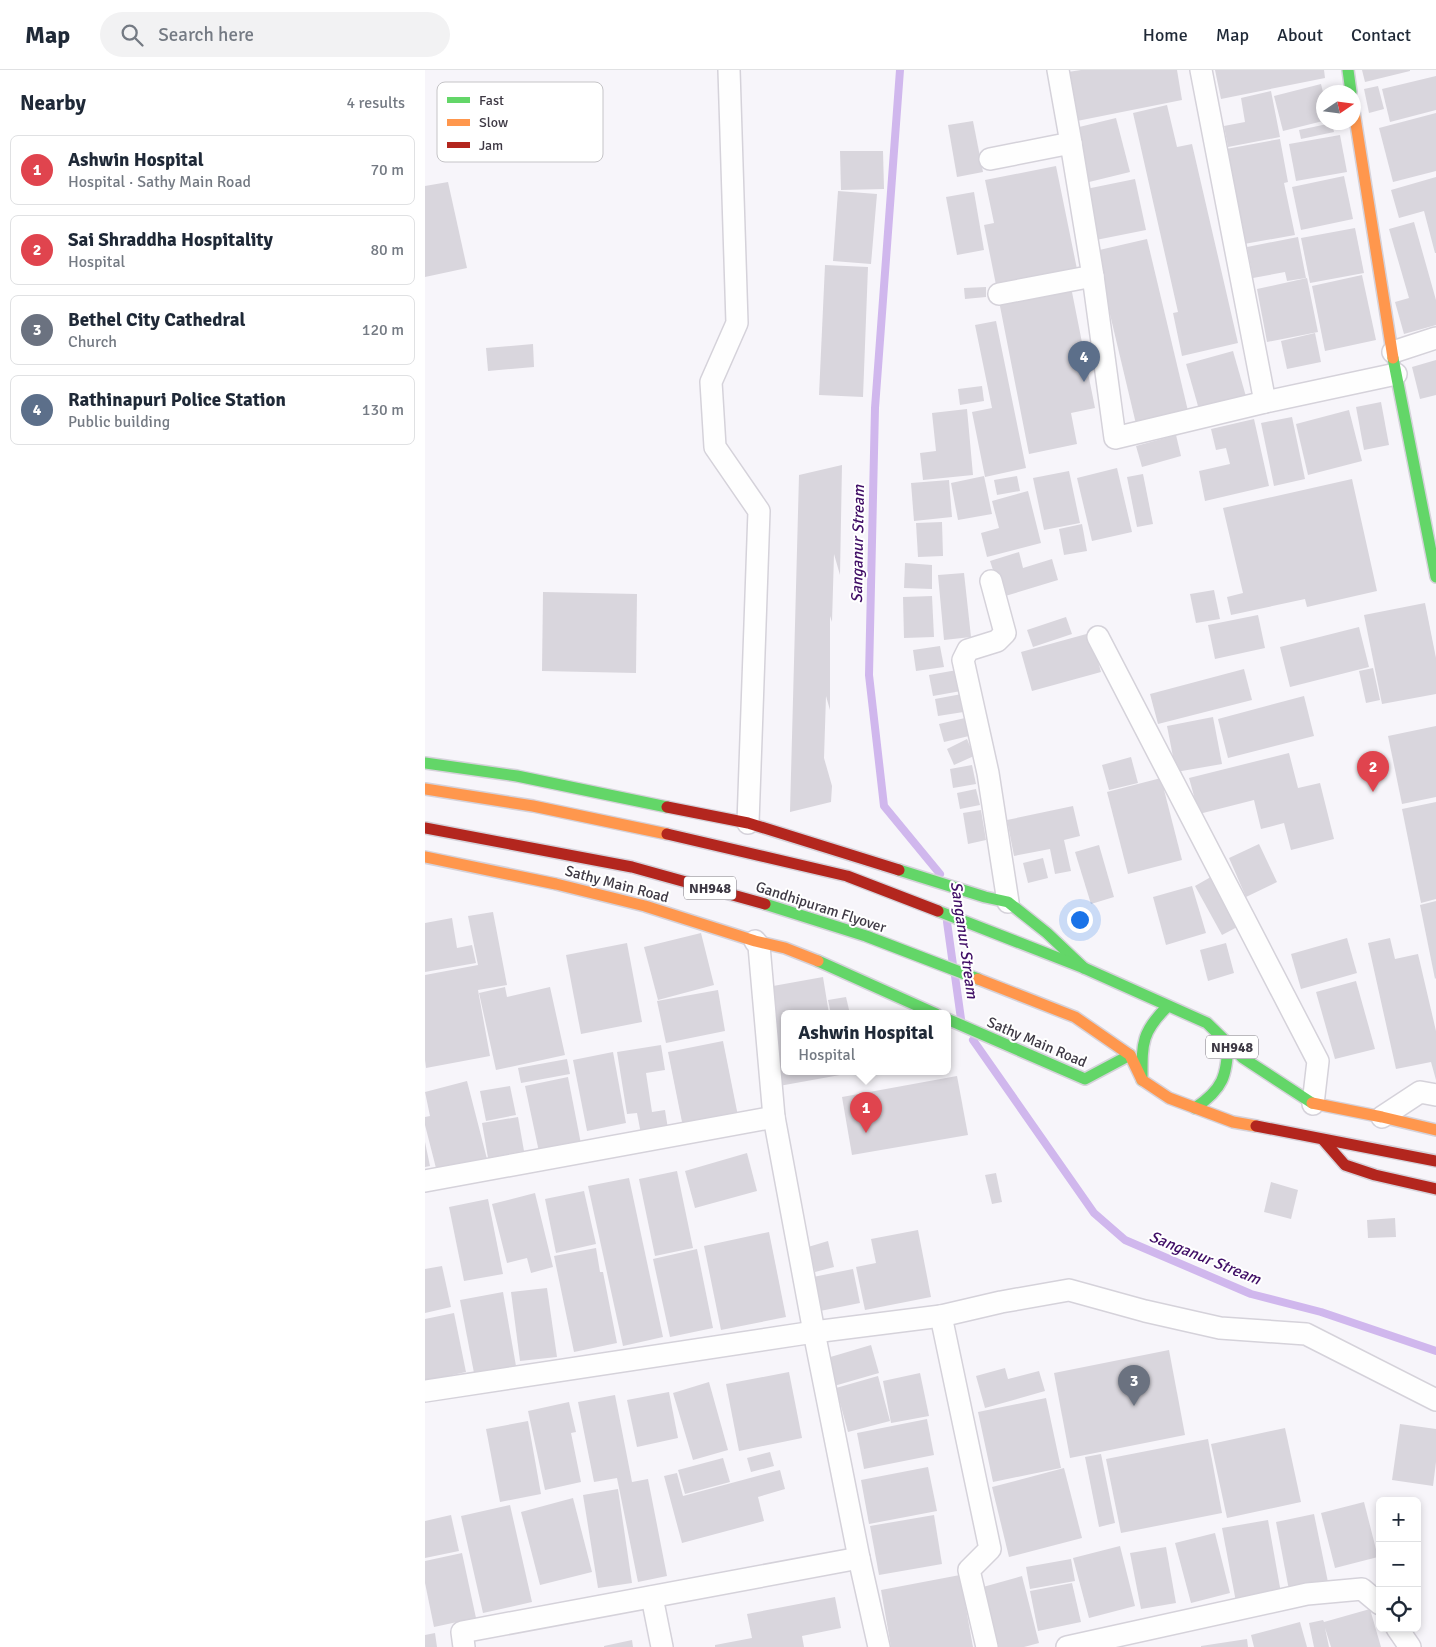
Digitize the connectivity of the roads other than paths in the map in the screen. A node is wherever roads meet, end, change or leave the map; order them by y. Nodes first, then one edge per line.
1 (729, 70) edge
2 (1058, 70) edge
3 (1201, 70) edge
4 (1348, 70) edge
5 (1350, 85) edge
6 (1357, 130) edge
7 (1071, 144) junction
8 (990, 159) dead end
9 (1093, 276) junction
10 (999, 294) dead end
11 (1436, 338) edge
12 (1393, 352) junction
13 (1396, 374) junction
14 (1265, 402) junction
15 (1433, 548) edge
16 (1436, 577) edge
17 (991, 581) dead end
18 (1098, 637) dead end
19 (425, 763) edge
20 (425, 789) edge
21 (748, 823) junction
22 (425, 828) edge
23 (425, 857) edge
24 (1008, 902) junction
25 (755, 941) junction
26 (1084, 968) junction
27 (1168, 1006) junction
28 (927, 1010) edge
29 (951, 1022) edge
30 (1228, 1043) junction
31 (1130, 1055) junction
32 (1142, 1080) junction
33 (1436, 1095) edge
34 (1313, 1104) junction
35 (1195, 1108) junction
36 (774, 1117) junction
37 (1382, 1117) junction
38 (1435, 1130) edge
39 (1324, 1140) junction
40 (1431, 1159) edge
41 (425, 1181) edge
42 (1436, 1189) edge
43 (941, 1316) junction
44 (814, 1332) junction
45 (425, 1391) edge
46 (1436, 1400) edge
47 (859, 1558) junction
48 (652, 1597) junction
49 (1376, 1601) edge
50 (1400, 1632) edge
51 (465, 1647) edge
52 (662, 1647) edge
53 (879, 1647) edge
54 (987, 1647) edge
55 (1067, 1647) edge
56 (1410, 1647) edge

1 - 21 street
2 - 7 street
3 - 14 street
4 - 5 main road
6 - 12 main road
7 - 8 street
7 - 9 street
9 - 10 street
9 - 14 street
11 - 12 street
12 - 13 main road
13 - 14 street
13 - 15 main road
15 - 16 main road
17 - 24 street
18 - 34 street
19 - 21 main road
20 - 26 main road, Gandhipuram Flyover / NH948
21 - 24 main road
22 - 31 main road, Gandhipuram Flyover / NH948
23 - 25 main road, Sathy Main Road
24 - 26 main road
25 - 28 main road, Sathy Main Road
25 - 36 street
26 - 27 main road, NH948
27 - 30 main road, NH948
27 - 32 main road
29 - 31 main road, Sathy Main Road
30 - 34 main road, NH948
30 - 35 main road
31 - 32 main road, NH948
32 - 35 main road
33 - 37 street
34 - 37 main road, NH948
35 - 39 main road
36 - 41 street
36 - 44 street
37 - 38 main road, NH948
39 - 40 main road
39 - 42 main road
43 - 44 street
43 - 46 street
43 - 54 street
44 - 45 street
44 - 47 street
47 - 48 street
47 - 53 street
48 - 51 street
48 - 52 street
49 - 55 street
50 - 56 street

